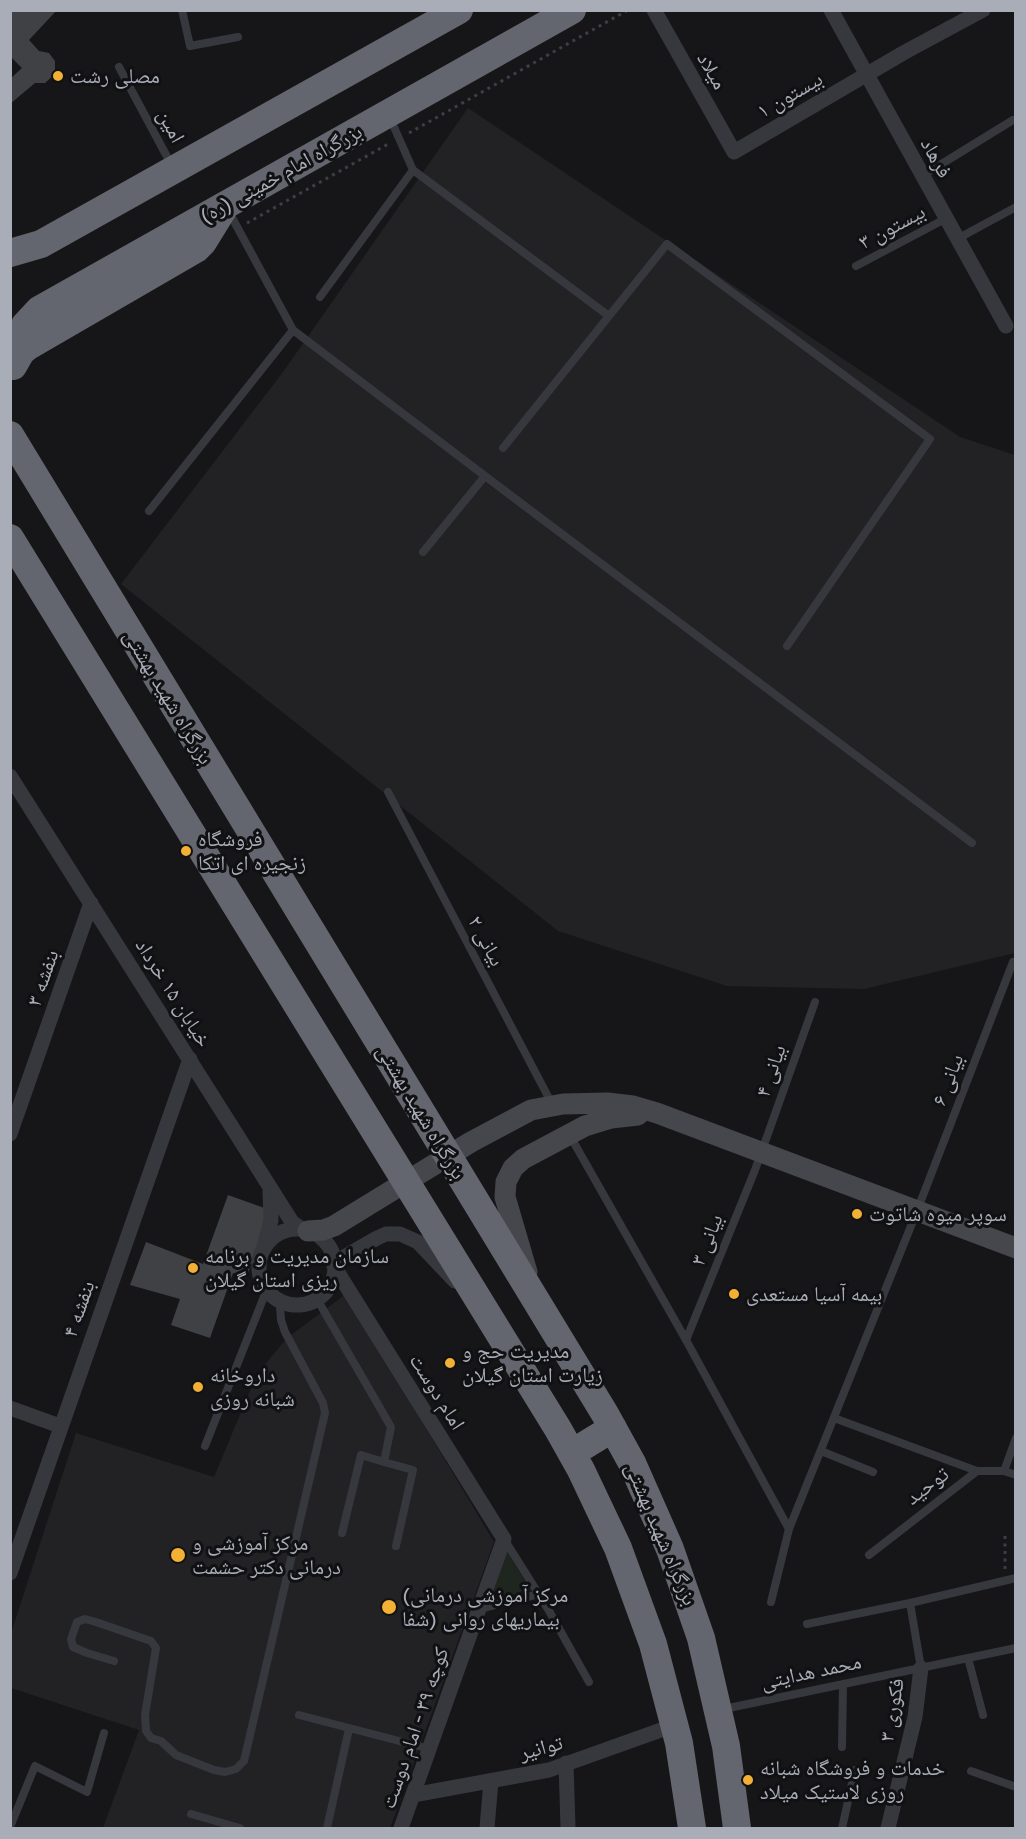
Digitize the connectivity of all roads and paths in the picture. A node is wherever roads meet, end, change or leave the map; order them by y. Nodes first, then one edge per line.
1 (182, 10) edge
2 (572, 10) edge
3 (628, 10) edge
4 (654, 10) edge
5 (831, 10) edge
6 (982, 10) edge
7 (452, 12) edge
8 (238, 37) dead end
9 (118, 67) dead end
10 (866, 75) junction
11 (1014, 120) dead end
12 (394, 126) junction
13 (734, 152) joint
14 (174, 170) junction
15 (413, 170) junction
16 (921, 176) junction
17 (1016, 207) edge
18 (232, 217) junction
19 (945, 219) junction
20 (957, 239) junction
21 (10, 253) edge
22 (856, 266) dead end
23 (320, 297) dead end
24 (609, 316) junction
25 (10, 322) edge
26 (1006, 326) dead end
27 (293, 330) junction
28 (11, 369) edge
29 (10, 435) edge
30 (503, 448) dead end
31 (485, 476) junction
32 (149, 511) dead end
33 (10, 538) edge
34 (423, 552) dead end
35 (787, 646) dead end
36 (10, 776) edge
37 (388, 792) dead end
38 (972, 843) dead end
39 (91, 903) junction
40 (1012, 962) dead end
41 (815, 1002) dead end
42 (190, 1059) junction
43 (554, 1106) junction
44 (657, 1113) junction
45 (10, 1134) edge
46 (569, 1134) junction
47 (762, 1153) junction
48 (448, 1156) junction
49 (406, 1182) junction
50 (269, 1185) junction
51 (917, 1211) junction
52 (306, 1231) junction
53 (1016, 1248) edge
54 (262, 1255) junction
55 (335, 1267) junction
56 (267, 1289) junction
57 (535, 1298) junction
58 (317, 1299) junction
59 (282, 1301) junction
60 (494, 1324) junction
61 (686, 1340) junction
62 (10, 1408) edge
63 (834, 1418) junction
64 (60, 1426) junction
65 (613, 1428) junction
66 (1016, 1438) edge
67 (205, 1446) dead end
68 (821, 1451) junction
69 (572, 1453) junction
70 (384, 1462) junction
71 (977, 1471) junction
72 (1004, 1471) junction
73 (873, 1472) dead end
74 (1016, 1475) edge
75 (789, 1529) junction
76 (342, 1533) dead end
77 (1005, 1535) dead end
78 (504, 1539) junction
79 (396, 1546) dead end
80 (869, 1555) dead end
81 (10, 1573) edge
82 (1016, 1578) edge
83 (1005, 1580) junction
84 (539, 1594) junction
85 (771, 1602) dead end
86 (910, 1603) junction
87 (479, 1610) junction
88 (807, 1624) dead end
89 (1016, 1648) edge
90 (968, 1658) junction
91 (114, 1661) dead end
92 (921, 1668) junction
93 (589, 1682) dead end
94 (843, 1684) junction
95 (719, 1710) junction
96 (299, 1715) dead end
97 (983, 1715) dead end
98 (675, 1725) junction
99 (349, 1729) junction
100 (104, 1733) dead end
101 (842, 1747) dead end
102 (430, 1749) junction
103 (566, 1763) junction
104 (855, 1770) dead end
105 (971, 1771) dead end
106 (491, 1781) junction
107 (1016, 1787) edge
108 (413, 1795) junction
109 (191, 1814) dead end
110 (10, 1827) edge
111 (240, 1828) edge
112 (327, 1828) edge
113 (402, 1828) edge
114 (487, 1828) edge
115 (568, 1828) edge
116 (692, 1828) edge
117 (737, 1828) edge
118 (843, 1828) edge
119 (888, 1828) edge

1 - 8 lane
2 - 12 highway, بزرگراه امام خمینی (ره)
3 - 12 path
4 - 13 street, میلاد
5 - 10 street, فرهاد
6 - 10 street, بیستون ۱
7 - 14 highway
9 - 14 lane, امین
10 - 13 street, بیستون ۱
10 - 16 street, فرهاد
11 - 16 lane
12 - 15 lane
12 - 18 highway, بزرگراه امام خمینی (ره)
12 - 18 path
14 - 21 highway
15 - 23 lane
15 - 24 lane
16 - 19 street, فرهاد
17 - 20 lane
18 - 27 lane
18 - 28 highway
19 - 20 street, فرهاد
19 - 22 lane, بیستون ۳
20 - 26 street, فرهاد
24 - 30 lane
24 - 35 lane
25 - 28 highway
27 - 31 lane
27 - 32 lane
29 - 48 highway, بزرگراه شهید بهشتی
31 - 34 lane
31 - 38 lane
33 - 49 highway
36 - 39 street, خیابان ۱۵ خرداد
37 - 43 lane, بیانی ۲
39 - 42 street, خیابان ۱۵ خرداد
39 - 45 street, بنفشه ۳
40 - 51 lane, بیانی ۶
41 - 47 lane, بیانی ۴
42 - 50 street, خیابان ۱۵ خرداد
42 - 64 street, بنفشه ۴
43 - 44 street
43 - 48 street
44 - 46 street
44 - 47 street
46 - 57 street
46 - 61 lane
47 - 51 street
47 - 61 lane, بیانی ۳
48 - 49 street
48 - 57 highway, بزرگراه شهید بهشتی
49 - 52 street
49 - 60 highway
50 - 52 street, خیابان ۱۵ خرداد
50 - 54 street
51 - 53 street
51 - 63 lane, بیانی ۶
52 - 54 street
52 - 55 street
54 - 56 street
55 - 58 street
55 - 60 street
55 - 78 street, امام دوست
56 - 59 street
56 - 67 lane
57 - 65 highway, بزرگراه شهید بهشتی
58 - 59 street
58 - 70 lane
59 - 91 lane
60 - 69 highway
61 - 75 lane
62 - 64 street
63 - 68 lane, بیانی ۶
63 - 71 lane
64 - 81 street, بنفشه ۴
65 - 69 highway
65 - 95 highway, بزرگراه شهید بهشتی
66 - 72 lane
68 - 73 lane
68 - 75 lane, بیانی ۶
69 - 98 highway
70 - 76 lane
70 - 79 lane
71 - 72 lane, توحید
71 - 80 lane, توحید
72 - 74 lane, توحید
75 - 85 lane, بیانی ۶
77 - 83 path
78 - 84 lane
78 - 87 street, کوچه ۳۹ - امام دوست
82 - 83 lane
83 - 86 lane
84 - 87 lane
84 - 93 lane
86 - 88 lane
86 - 92 lane
87 - 102 street, کوچه ۳۹ - امام دوست
89 - 90 lane, محمد هدایتی
90 - 92 lane, محمد هدایتی
90 - 97 lane
92 - 94 lane, محمد هدایتی
92 - 119 street, فکوری ۳
94 - 95 lane, محمد هدایتی
94 - 101 lane
95 - 117 highway, بزرگراه شهید بهشتی
96 - 99 lane
98 - 103 street, توانیر
98 - 116 highway
99 - 102 lane
99 - 112 lane
100 - 110 lane
102 - 108 street, کوچه ۳۹ - امام دوست
103 - 106 street, توانیر
103 - 115 street
104 - 118 lane
105 - 107 lane
106 - 108 street, توانیر
106 - 114 street
108 - 113 street, کوچه ۳۹ - امام دوست
109 - 111 lane

